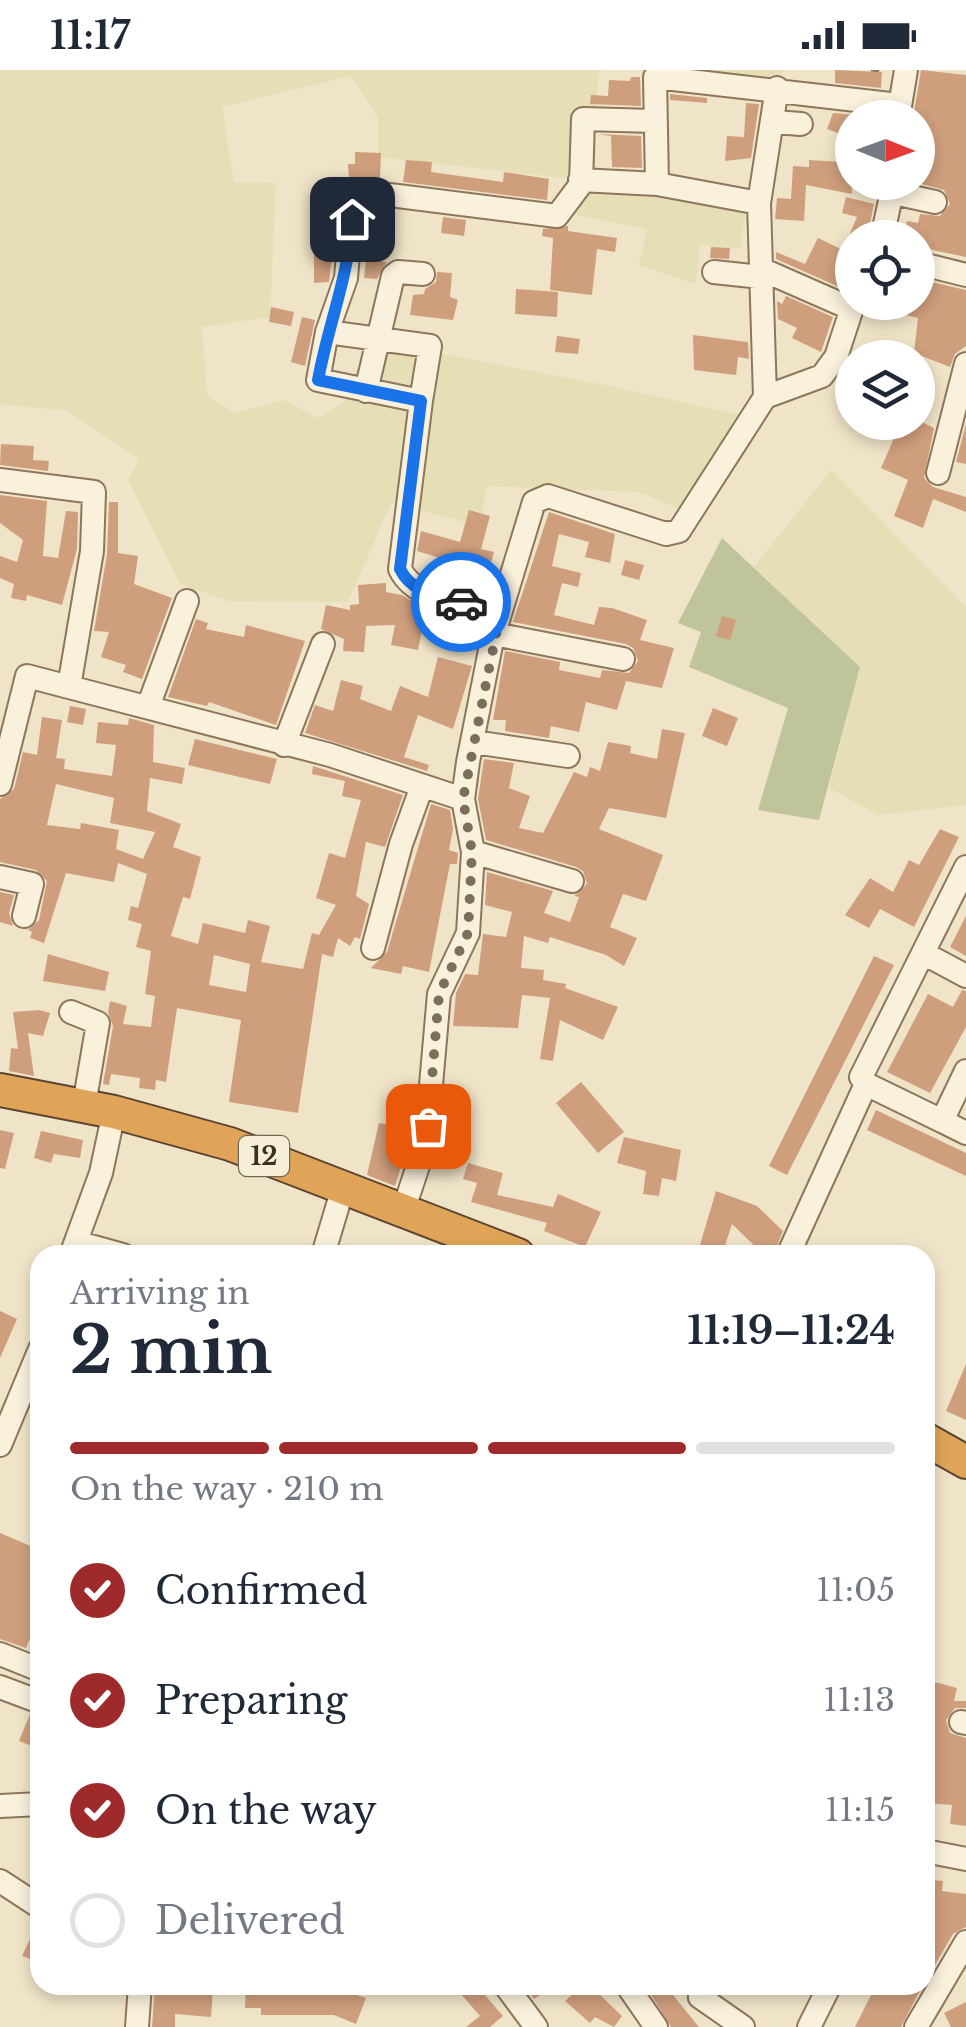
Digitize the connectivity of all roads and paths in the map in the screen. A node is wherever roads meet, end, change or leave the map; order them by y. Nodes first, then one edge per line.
1 (906, 70) edge
2 (777, 88) junction
3 (841, 100) edge
4 (901, 100) edge
5 (654, 122) junction
6 (774, 122) junction
7 (801, 124) dead end
8 (580, 180) junction
9 (656, 184) junction
10 (929, 200) edge
11 (935, 202) dead end
12 (759, 203) junction
13 (935, 266) edge
14 (714, 272) dead end
15 (761, 273) junction
16 (423, 274) dead end
17 (966, 274) edge
18 (835, 300) edge
19 (848, 320) edge
20 (327, 332) junction
21 (378, 336) junction
22 (966, 364) edge
23 (366, 392) junction
24 (765, 397) junction
25 (421, 401) junction
26 (938, 473) dead end
27 (0, 480) edge
28 (187, 601) dead end
29 (497, 624) junction
30 (323, 644) dead end
31 (622, 660) dead end
32 (69, 687) junction
33 (148, 707) junction
34 (474, 742) junction
35 (284, 745) junction
36 (4, 746) edge
37 (568, 756) dead end
38 (0, 784) edge
39 (422, 786) junction
40 (463, 799) junction
41 (472, 852) junction
42 (966, 867) edge
43 (0, 877) edge
44 (572, 881) dead end
45 (24, 916) dead end
46 (373, 948) dead end
47 (923, 953) junction
48 (966, 976) edge
49 (71, 1012) dead end
50 (966, 1071) edge
51 (866, 1084) junction
52 (0, 1090) edge
53 (0, 1105) edge
54 (104, 1114) junction
55 (942, 1121) junction
56 (966, 1133) edge
57 (340, 1198) junction
58 (404, 1208) junction
59 (75, 1245) edge
60 (326, 1245) edge
61 (457, 1245) edge
62 (494, 1245) edge
63 (793, 1245) edge
64 (30, 1374) edge
65 (935, 1428) edge
66 (935, 1444) edge
67 (0, 1445) edge
68 (966, 1445) edge
69 (966, 1462) edge
70 (0, 1654) edge
71 (30, 1666) edge
72 (0, 1686) edge
73 (30, 1698) edge
74 (30, 1804) edge
75 (0, 1806) edge
76 (935, 1854) edge
77 (966, 1859) edge
78 (0, 1881) edge
79 (30, 1900) edge
80 (966, 1942) edge
81 (139, 1995) edge
82 (510, 1995) edge
83 (634, 1995) edge
84 (701, 1995) edge
85 (825, 1995) edge
86 (935, 1995) edge
87 (935, 1995) edge
88 (524, 2022) edge
89 (137, 2027) edge
90 (656, 2027) edge
91 (743, 2027) edge
92 (808, 2027) edge
93 (916, 2027) edge

1 - 4 street
2 - 3 street
2 - 5 street
2 - 6 street
5 - 8 street
5 - 9 street
6 - 7 street
6 - 12 street
8 - 9 street
8 - 20 street
9 - 12 street
10 - 11 street
12 - 15 street
13 - 17 street
14 - 15 street
15 - 18 street
15 - 24 street
16 - 21 street
19 - 24 street
20 - 21 street
20 - 23 street
21 - 23 street
21 - 25 street
22 - 26 street
23 - 25 street
24 - 29 street
25 - 29 street
27 - 32 street
28 - 33 street
29 - 31 street
29 - 34 street
30 - 35 street
32 - 33 street
32 - 36 street
33 - 35 street
34 - 37 street
34 - 40 street
35 - 39 street
36 - 38 street
39 - 40 street
39 - 46 street
40 - 41 street
41 - 44 street
41 - 58 street
42 - 47 street
43 - 45 street
47 - 48 street
47 - 51 street
49 - 54 street
50 - 55 street
51 - 55 street
51 - 63 street
52 - 54 highway, 12
53 - 54 highway, 12
54 - 57 highway, 12
54 - 58 highway, 12
54 - 59 street
55 - 56 street
57 - 60 street
57 - 61 highway, 12
58 - 62 highway, 12
64 - 67 street
65 - 68 highway
66 - 69 highway
70 - 71 street
72 - 73 street
74 - 75 street
76 - 77 street
78 - 79 street
80 - 86 street
81 - 89 street
82 - 88 street
83 - 90 street
84 - 91 street
85 - 92 street
87 - 93 street

